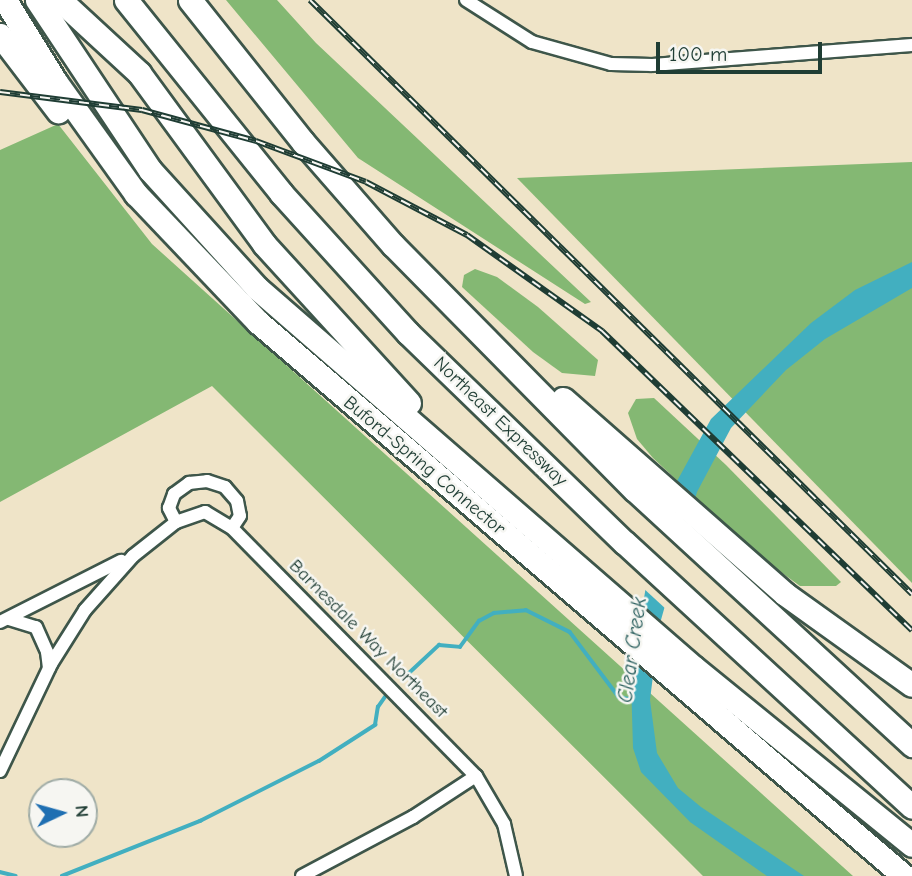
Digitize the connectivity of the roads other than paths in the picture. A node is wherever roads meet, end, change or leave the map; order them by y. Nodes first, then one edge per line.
1 (5, 0) edge
2 (37, 0) edge
3 (60, 0) edge
4 (126, 0) edge
5 (190, 0) edge
6 (466, 0) edge
7 (0, 35) edge
8 (912, 45) edge
9 (136, 194) junction
10 (526, 380) junction
11 (523, 517) junction
12 (176, 522) junction
13 (232, 528) junction
14 (133, 556) junction
15 (606, 606) junction
16 (5, 621) edge
17 (49, 668) junction
18 (687, 675) junction
19 (912, 685) edge
20 (912, 745) edge
21 (0, 771) edge
22 (476, 776) junction
23 (912, 807) edge
24 (912, 845) edge
25 (333, 860) junction
26 (302, 876) edge
27 (325, 876) edge
28 (516, 876) edge
29 (904, 876) edge

1 - 9 highway, Buford-Spring Connector
2 - 11 highway, Buford-Spring Connector
3 - 11 highway
4 - 23 highway, Northeast Expressway
5 - 10 highway
6 - 8 street
7 - 9 highway
9 - 15 highway, Buford-Spring Connector
10 - 19 highway
10 - 20 highway
11 - 15 highway, Buford-Spring Connector
12 - 13 street, Barnesdale Way Northeast
12 - 13 street
12 - 14 street, Barnesdale Way Northeast
13 - 22 street, Barnesdale Way Northeast
14 - 16 street
14 - 17 street
15 - 18 highway, Buford-Spring Connector
16 - 17 street
17 - 21 street
18 - 24 highway, Buford-Spring Connector
18 - 29 highway, Buford-Spring Connector
22 - 25 street
22 - 28 street, Barnesdale Way Northeast
25 - 26 street
25 - 27 street

